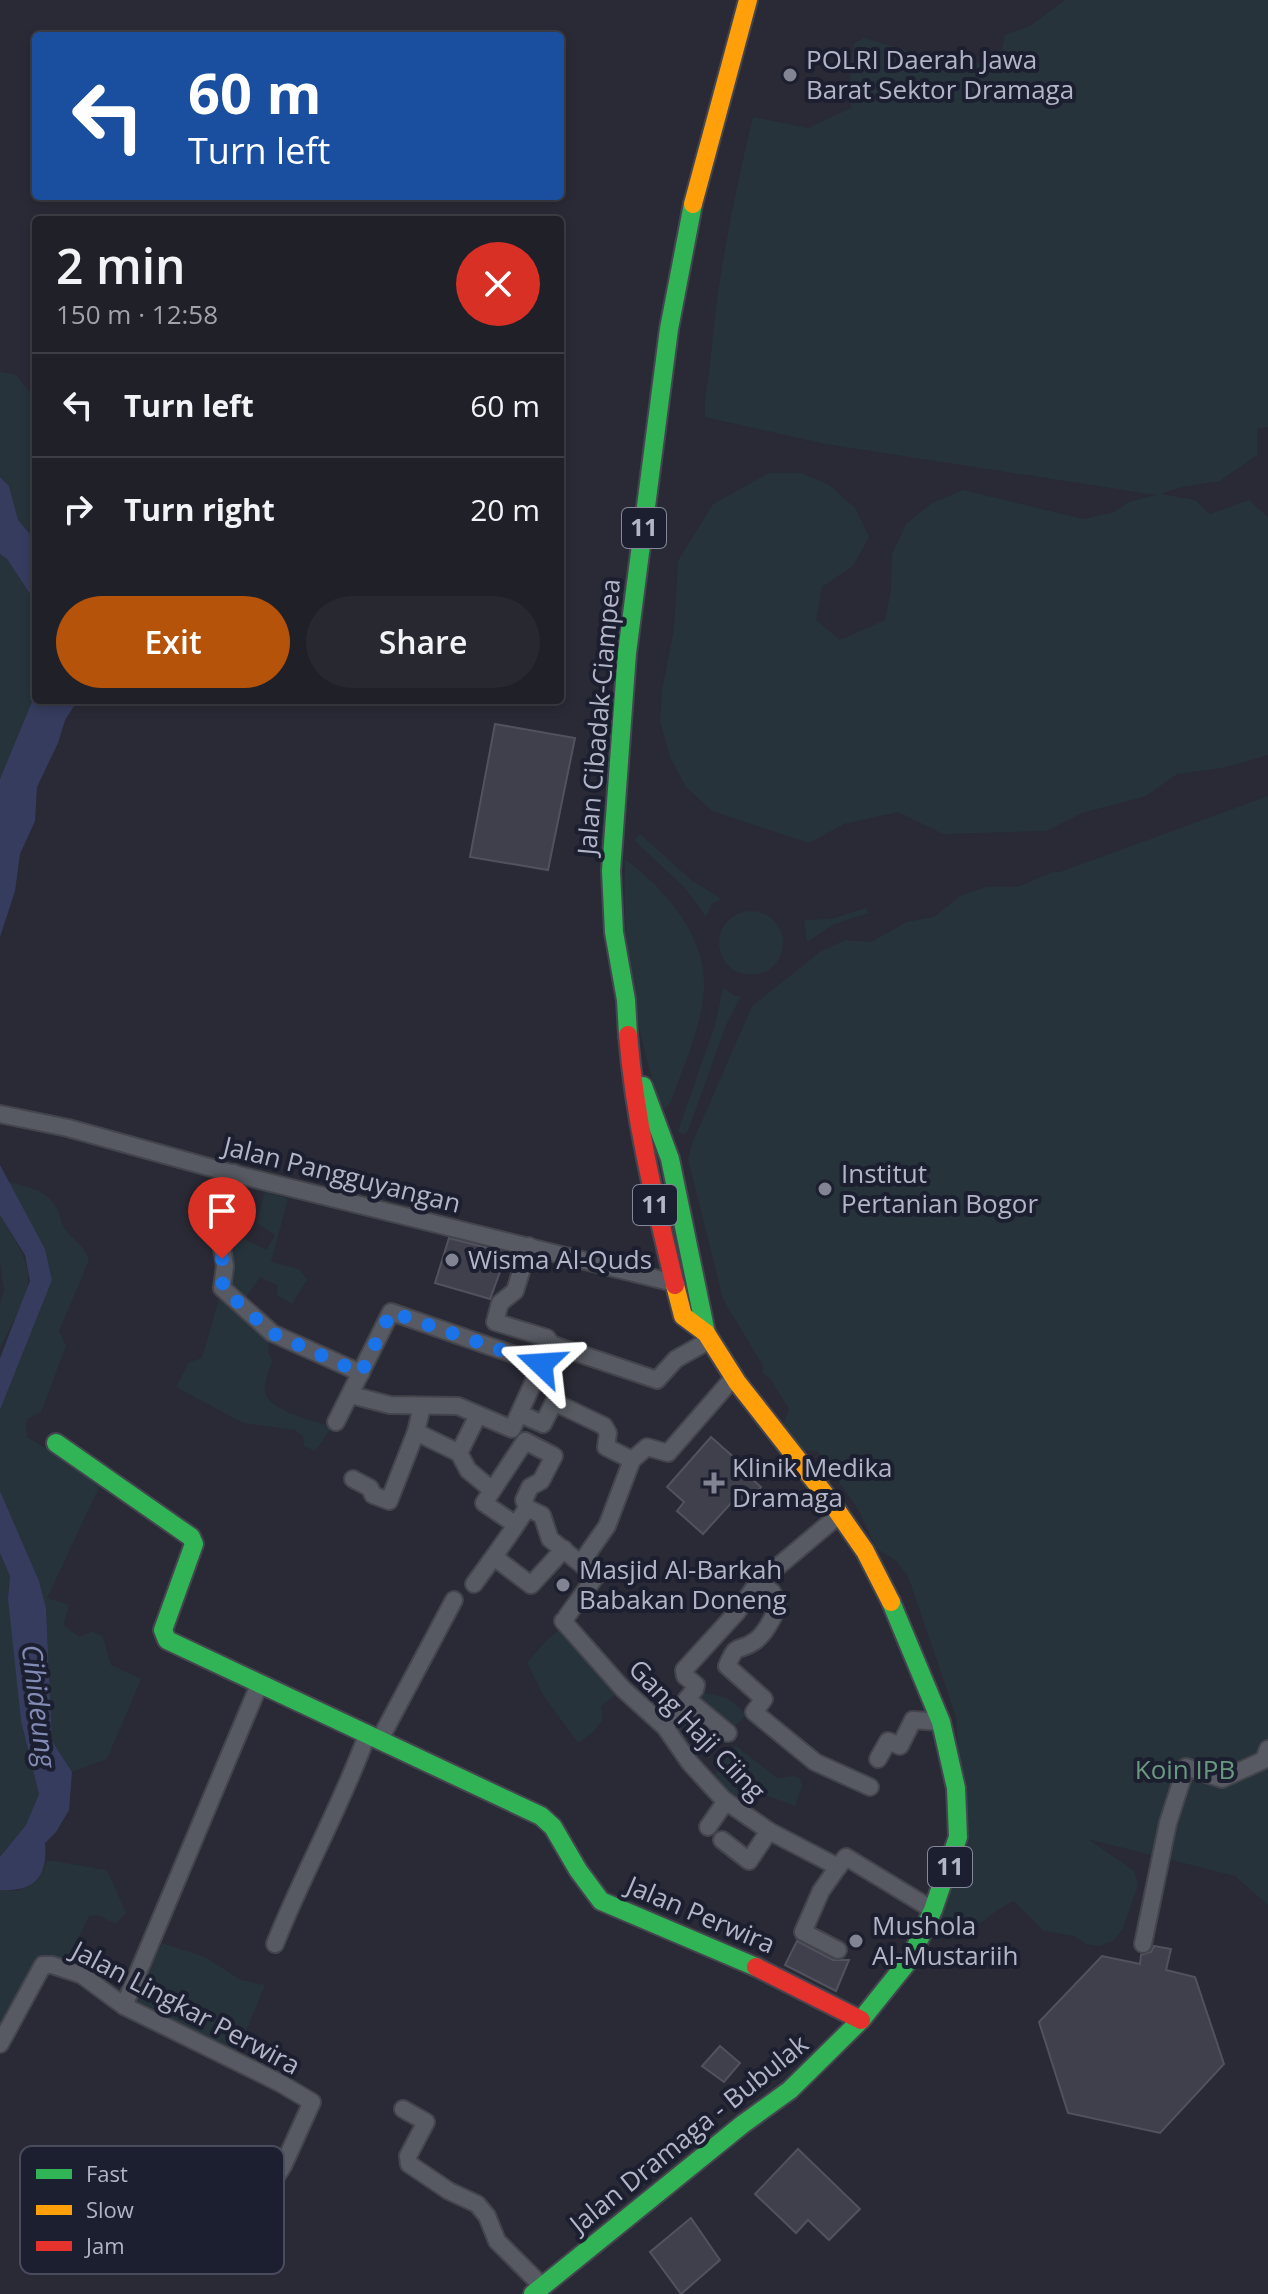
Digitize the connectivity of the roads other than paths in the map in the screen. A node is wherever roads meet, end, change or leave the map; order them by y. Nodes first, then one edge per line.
1 (742, 2) edge
2 (631, 1064) junction
3 (4, 1114) edge
4 (234, 1173) junction
5 (529, 1246) junction
6 (674, 1283) junction
7 (708, 1336) junction
8 (551, 1344) junction
9 (541, 1364) junction
10 (361, 1373) junction
11 (734, 1377) junction
12 (351, 1395) junction
13 (422, 1406) junction
14 (520, 1414) junction
15 (478, 1415) junction
16 (336, 1422) dead end
17 (416, 1432) junction
18 (56, 1443) dead end
19 (459, 1453) junction
20 (632, 1460) junction
21 (353, 1479) dead end
22 (492, 1490) junction
23 (527, 1508) junction
24 (839, 1515) junction
25 (516, 1525) junction
26 (564, 1549) junction
27 (494, 1557) junction
28 (581, 1563) junction
29 (760, 1582) junction
30 (474, 1584) dead end
31 (454, 1600) dead end
32 (259, 1685) junction
33 (687, 1699) junction
34 (941, 1722) junction
35 (665, 1727) junction
36 (728, 1733) dead end
37 (373, 1738) junction
38 (1268, 1749) edge
39 (878, 1759) dead end
40 (870, 1787) dead end
41 (726, 1801) junction
42 (708, 1827) dead end
43 (769, 1831) junction
44 (722, 1840) dead end
45 (838, 1867) junction
46 (933, 1910) junction
47 (275, 1944) dead end
48 (1143, 1944) dead end
49 (838, 1950) dead end
50 (124, 2006) junction
51 (861, 2020) junction
52 (0, 2044) edge
53 (403, 2109) dead end
54 (284, 2164) edge
55 (538, 2290) edge

1 - 2 main road, Jalan Cibadak-Ciampea / 11
2 - 6 main road, 11
2 - 7 main road, 11
3 - 4 street, Jalan Pangguyangan
4 - 5 street, Jalan Pangguyangan
4 - 10 street
5 - 6 street, Jalan Pangguyangan
5 - 8 street
6 - 7 main road, 11
7 - 8 street
7 - 11 main road, Jalan Dramaga - Bubulak / 11
8 - 9 street
9 - 10 street
9 - 14 street
10 - 12 street
11 - 20 street
11 - 24 main road, Jalan Dramaga - Bubulak / 11
12 - 13 street
12 - 16 street
13 - 15 street
13 - 17 street
14 - 15 street
14 - 20 street
15 - 19 street
17 - 19 street
17 - 21 street
18 - 32 main road, Jalan Perwira
19 - 22 street
20 - 28 street
22 - 23 street
22 - 25 street
23 - 25 street
23 - 26 street
24 - 29 street
24 - 34 main road, Jalan Dramaga - Bubulak / 11
25 - 27 street
26 - 27 street
26 - 28 street
27 - 30 street
28 - 35 street, Gang Haji Ciing
29 - 33 street
29 - 40 street
31 - 37 street
32 - 37 main road, Jalan Perwira
32 - 50 street
33 - 35 street
33 - 36 street
34 - 39 street
34 - 46 main road, Jalan Dramaga - Bubulak / 11
35 - 41 street, Gang Haji Ciing
37 - 47 street
37 - 51 main road, Jalan Perwira
38 - 48 street
41 - 42 street
41 - 43 street, Gang Haji Ciing
43 - 44 street
43 - 45 street, Gang Haji Ciing
45 - 46 street, Gang Haji Ciing
45 - 49 street
46 - 51 main road, Jalan Dramaga - Bubulak / 11
50 - 52 street, Jalan Lingkar Perwira
50 - 54 street, Jalan Lingkar Perwira
51 - 55 main road, Jalan Dramaga - Bubulak / 11
53 - 55 street

